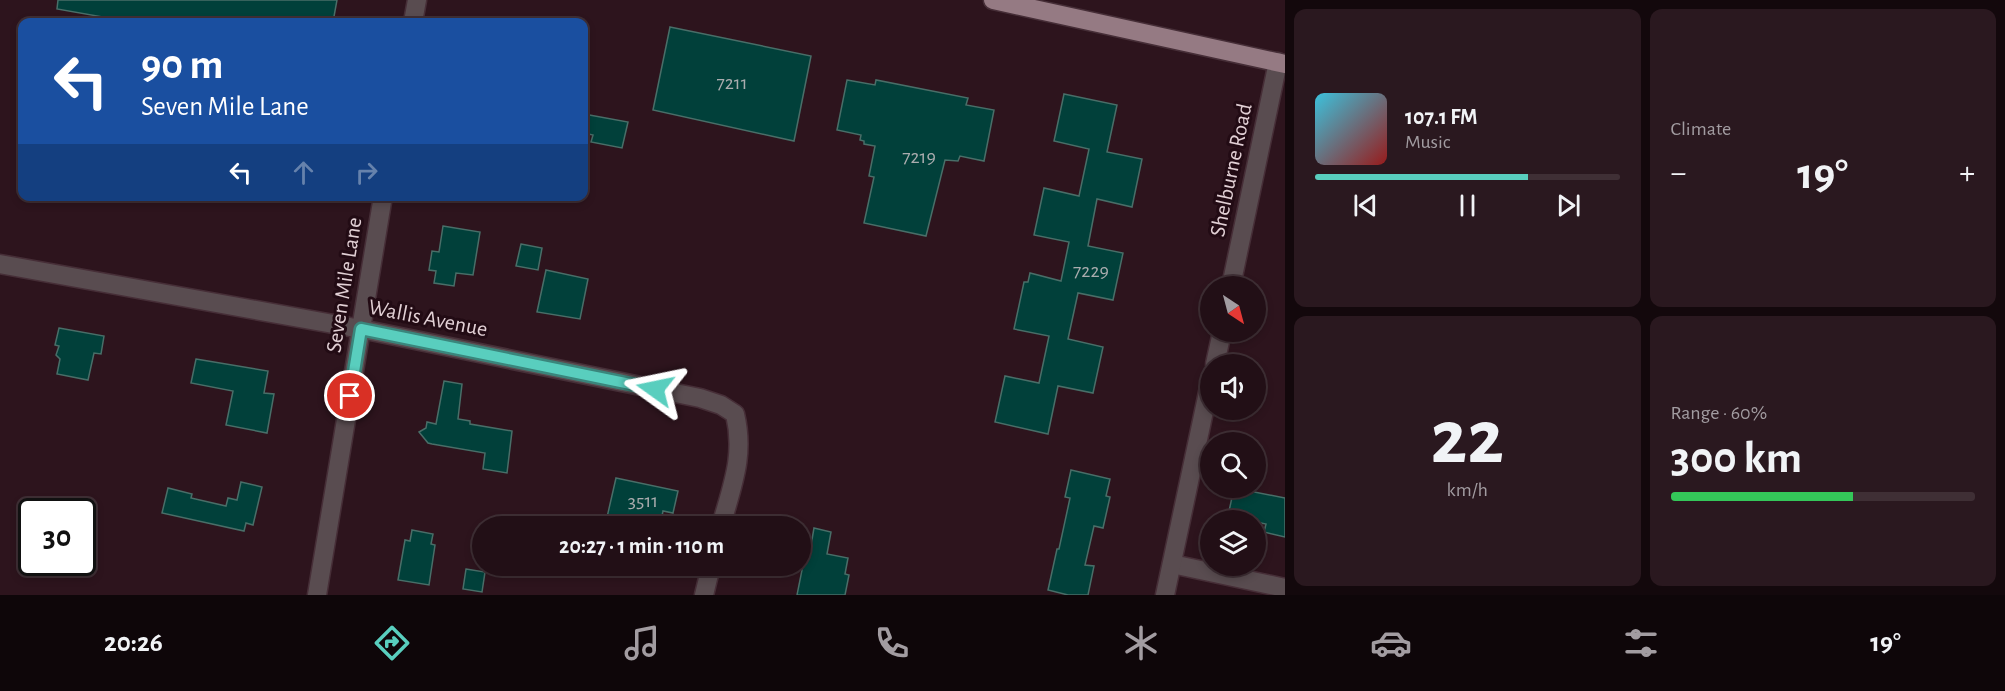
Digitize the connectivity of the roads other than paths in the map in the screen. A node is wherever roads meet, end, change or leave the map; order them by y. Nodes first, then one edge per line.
1 (417, 0) edge
2 (993, 0) edge
3 (414, 18) edge
4 (1281, 63) edge
5 (382, 201) edge
6 (0, 264) edge
7 (1233, 276) edge
8 (361, 329) junction
9 (1202, 420) edge
10 (724, 516) edge
11 (1172, 564) junction
12 (709, 576) edge
13 (1285, 588) edge
14 (317, 595) edge
15 (704, 595) edge
16 (1165, 595) edge

1 - 3 street
2 - 4 main road
4 - 7 street, Shelburne Road
5 - 8 street, Seven Mile Lane
6 - 8 street, Wallis Avenue
8 - 10 street, Wallis Avenue
8 - 14 street, Seven Mile Lane
9 - 11 street
11 - 13 street
11 - 16 street
12 - 15 street

